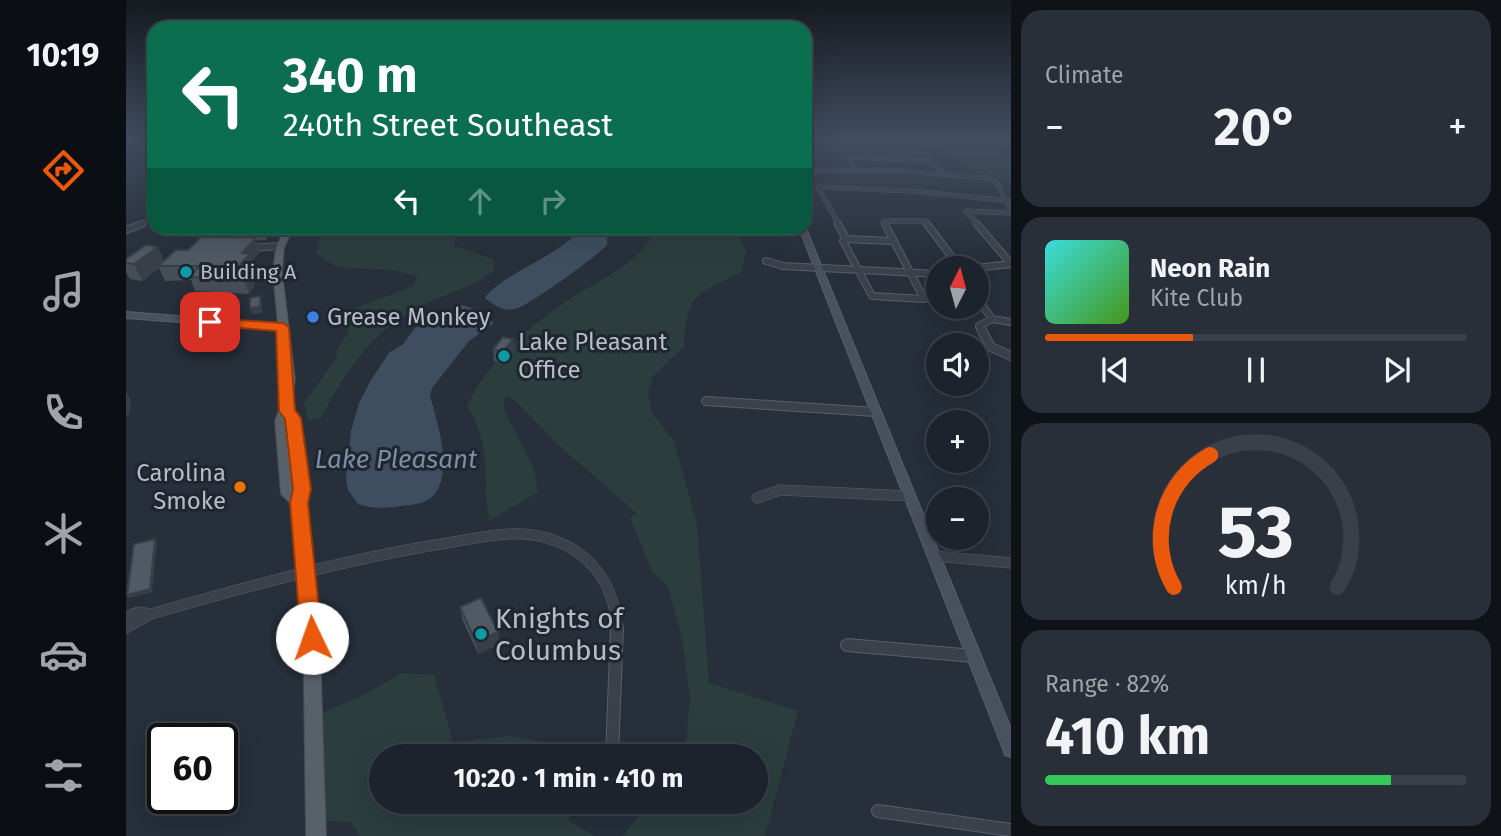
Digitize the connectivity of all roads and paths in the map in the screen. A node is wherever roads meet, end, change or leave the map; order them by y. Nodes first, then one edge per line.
1 (986, 179) edge
2 (1008, 201) edge
3 (1011, 212) edge
4 (147, 222) edge
5 (126, 230) edge
6 (286, 235) edge
7 (806, 235) edge
8 (846, 239) junction
9 (891, 241) junction
10 (280, 246) junction
11 (243, 247) edge
12 (951, 256) edge
13 (766, 261) dead end
14 (1011, 264) edge
15 (989, 267) edge
16 (818, 268) junction
17 (857, 271) junction
18 (909, 273) junction
19 (926, 274) edge
20 (126, 315) edge
21 (989, 315) edge
22 (992, 319) junction
23 (1011, 322) edge
24 (283, 327) junction
25 (1011, 356) edge
26 (706, 401) dead end
27 (876, 412) junction
28 (910, 496) junction
29 (757, 498) dead end
30 (934, 556) junction
31 (1011, 563) edge
32 (306, 570) junction
33 (151, 614) junction
34 (126, 617) edge
35 (126, 628) edge
36 (847, 645) dead end
37 (974, 656) junction
38 (613, 744) edge
39 (1011, 749) edge
40 (878, 811) dead end
41 (1011, 830) edge
42 (316, 836) edge

1 - 2 street
2 - 3 street
2 - 8 street
3 - 14 street
4 - 5 street
6 - 10 main road
7 - 16 street
8 - 9 street
8 - 17 street
9 - 12 street
9 - 18 street
10 - 11 street
10 - 24 main road
13 - 16 street
14 - 15 street
16 - 17 street
16 - 27 street
17 - 18 street
17 - 18 street
18 - 19 street
20 - 24 street
21 - 22 street
22 - 23 street
22 - 25 street
24 - 32 main road
26 - 27 street
27 - 28 street
28 - 29 street
28 - 30 street
30 - 31 street
30 - 37 street
32 - 33 street
32 - 38 street
32 - 42 main road
33 - 34 street
33 - 35 street
36 - 37 street
37 - 39 street
40 - 41 street

